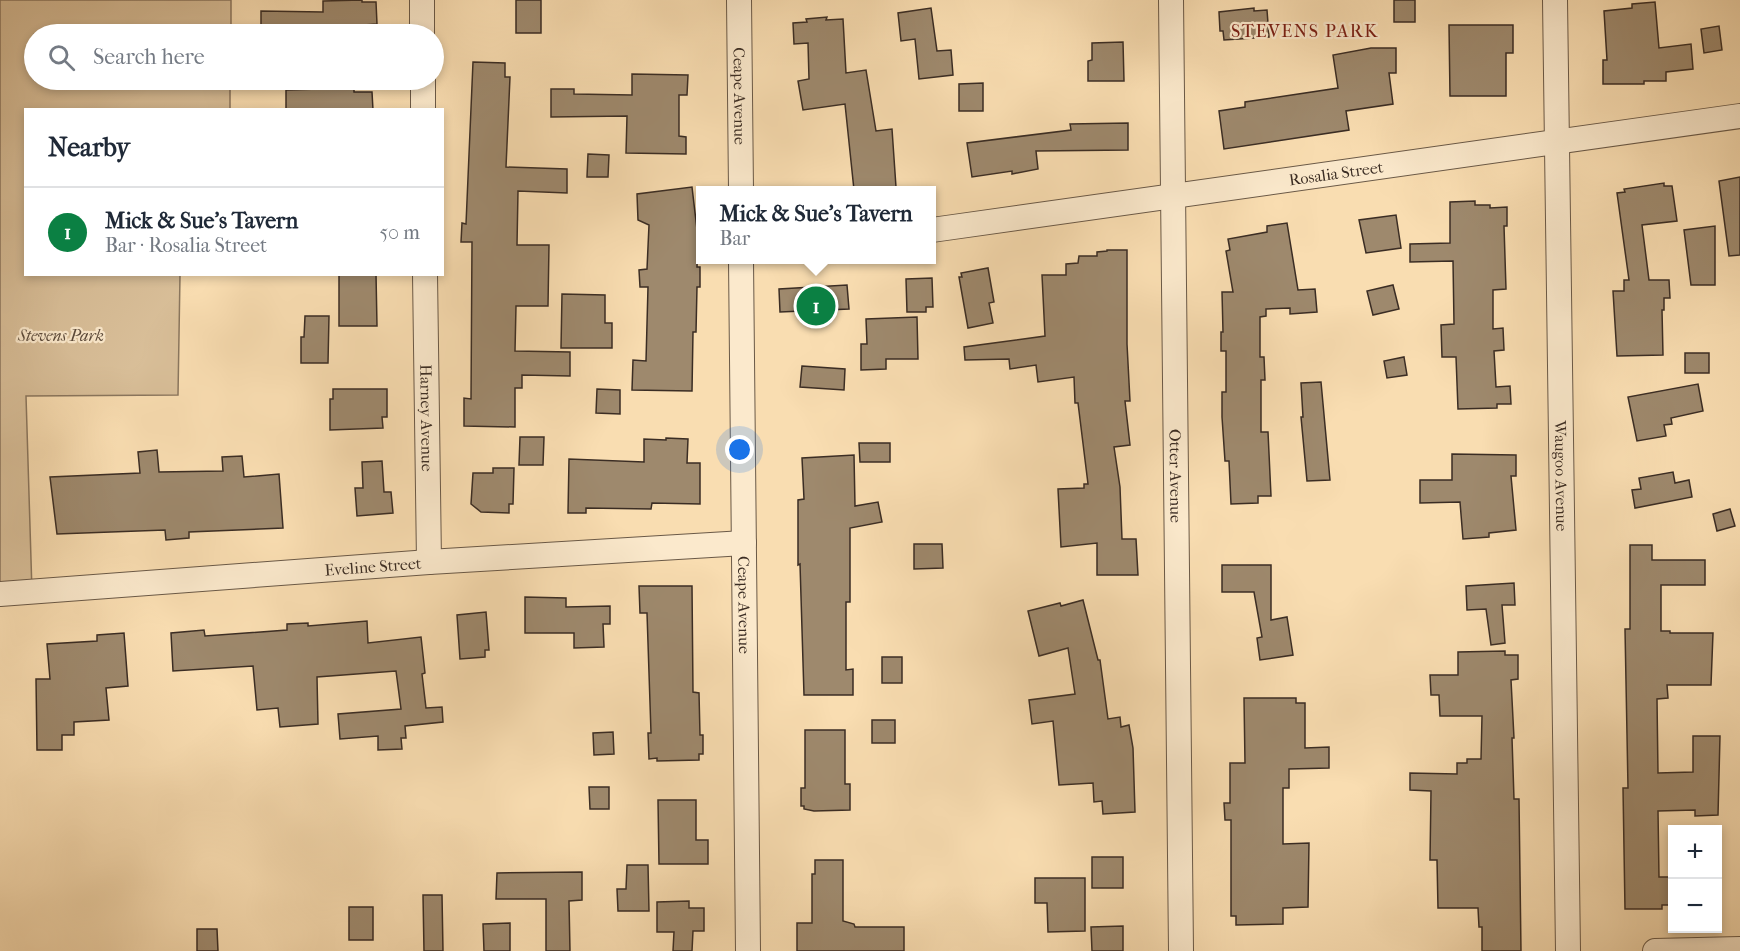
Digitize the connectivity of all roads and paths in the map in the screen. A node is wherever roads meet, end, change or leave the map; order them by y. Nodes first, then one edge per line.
1 (422, 0) edge
2 (739, 0) edge
3 (1171, 0) edge
4 (1556, 0) edge
5 (422, 24) edge
6 (423, 90) edge
7 (423, 108) edge
8 (1740, 116) edge
9 (1557, 142) junction
10 (741, 186) edge
11 (1173, 196) junction
12 (936, 229) edge
13 (741, 264) edge
14 (425, 276) edge
15 (744, 543) junction
16 (429, 562) junction
17 (0, 594) edge
18 (1740, 949) edge
19 (748, 951) edge
20 (1181, 951) edge
21 (1568, 951) edge
22 (1654, 951) edge

1 - 5 street
2 - 10 street, Ceape Avenue
3 - 11 street, Otter Avenue
4 - 9 street, Waugoo Avenue
6 - 7 street
8 - 9 street, Rosalia Street
9 - 11 street, Rosalia Street
9 - 21 street, Waugoo Avenue
11 - 12 street, Rosalia Street
11 - 20 street, Otter Avenue
13 - 15 street, Ceape Avenue
14 - 16 street, Harney Avenue
15 - 16 street, Eveline Street
15 - 19 street, Ceape Avenue
16 - 17 street, Eveline Street
18 - 22 street

